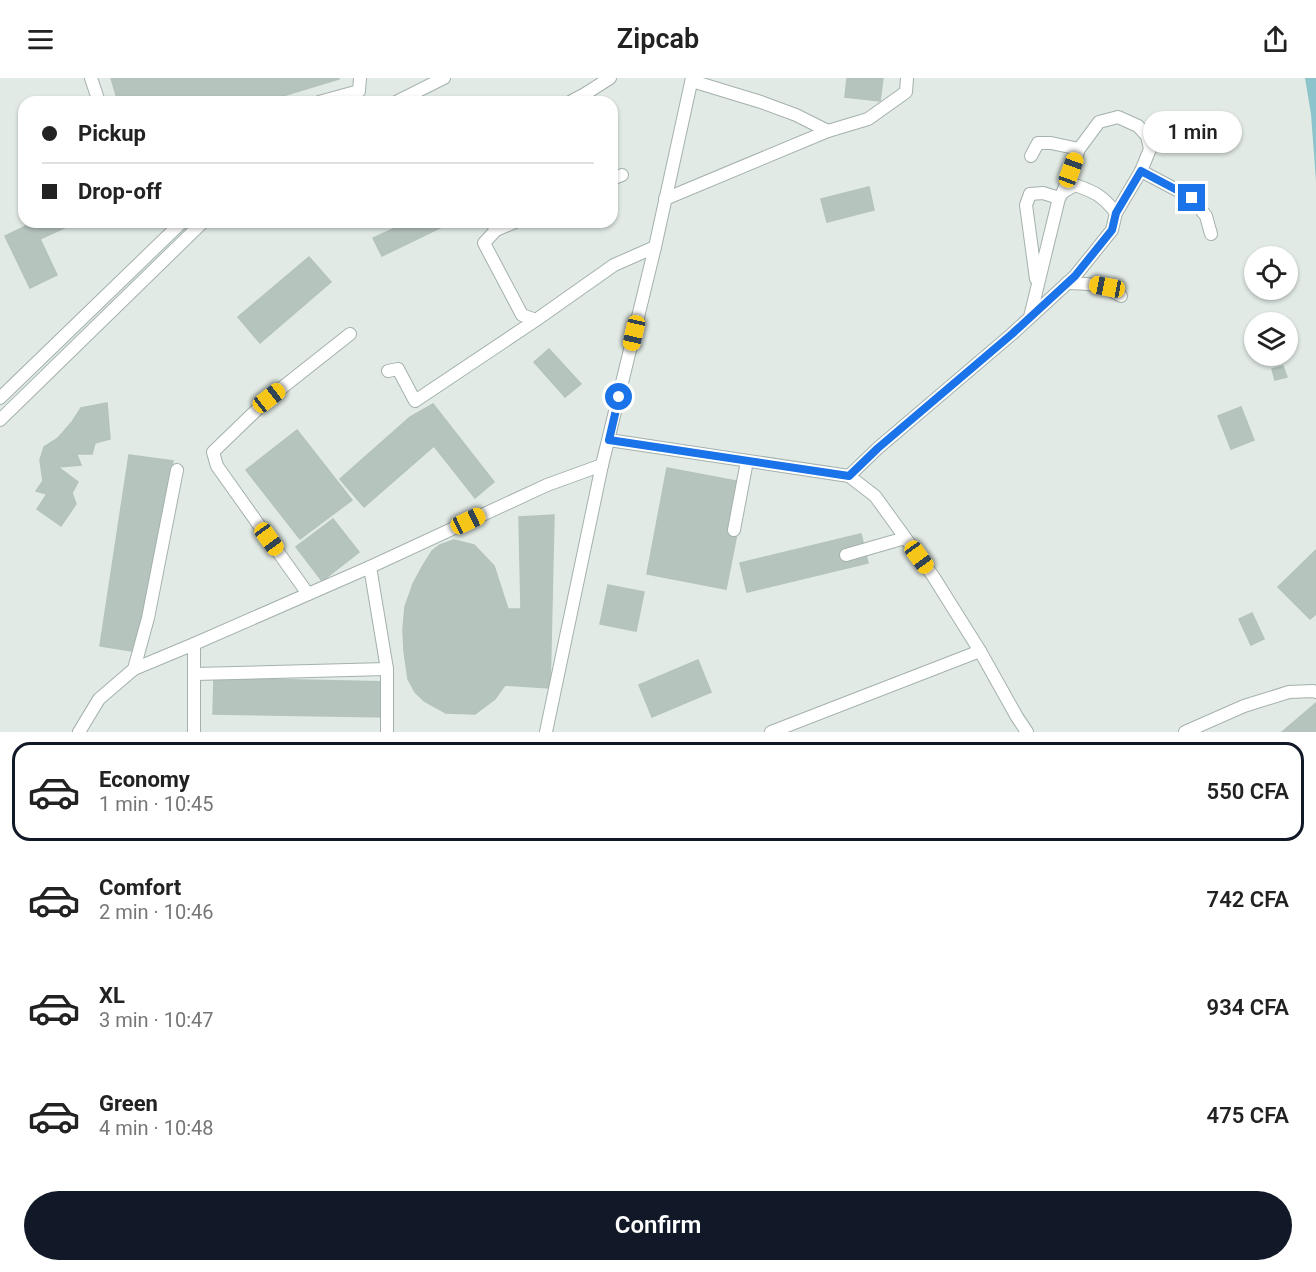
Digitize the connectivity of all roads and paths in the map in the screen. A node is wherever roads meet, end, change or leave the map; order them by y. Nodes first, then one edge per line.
1 (91, 78) edge
2 (444, 78) edge
3 (610, 78) edge
4 (907, 78) edge
5 (692, 79) edge
6 (360, 84) edge
7 (97, 96) edge
8 (333, 96) edge
9 (408, 96) edge
10 (589, 96) edge
11 (828, 131) junction
12 (1079, 148) junction
13 (1031, 156) dead end
14 (1141, 171) junction
15 (1061, 195) junction
16 (665, 199) junction
17 (1116, 213) junction
18 (176, 228) edge
19 (197, 228) edge
20 (493, 228) edge
21 (1211, 234) dead end
22 (654, 248) junction
23 (1067, 283) junction
24 (1037, 286) junction
25 (1121, 296) dead end
26 (1029, 317) junction
27 (536, 320) junction
28 (350, 334) dead end
29 (388, 370) dead end
30 (0, 398) edge
31 (0, 420) edge
32 (609, 440) junction
33 (747, 461) junction
34 (602, 465) junction
35 (177, 470) dead end
36 (849, 476) junction
37 (734, 530) dead end
38 (905, 538) junction
39 (846, 555) dead end
40 (370, 567) junction
41 (308, 594) junction
42 (194, 644) junction
43 (980, 651) junction
44 (134, 669) junction
45 (387, 669) junction
46 (194, 674) junction
47 (1316, 693) edge
48 (80, 732) edge
49 (194, 732) edge
50 (387, 732) edge
51 (546, 732) edge
52 (771, 732) edge
53 (1027, 732) edge
54 (1185, 732) edge

1 - 7 lane
2 - 9 lane
3 - 10 lane
4 - 11 lane
5 - 11 lane
5 - 16 lane
6 - 8 lane
11 - 16 lane
12 - 13 lane
12 - 14 lane
12 - 15 lane
14 - 17 lane
14 - 21 lane
15 - 17 lane
15 - 24 lane
15 - 24 lane
16 - 22 lane
17 - 23 lane
18 - 30 lane
19 - 31 lane
20 - 27 lane
22 - 27 lane
22 - 32 lane
23 - 25 lane
23 - 26 lane
24 - 26 lane
26 - 36 lane
27 - 29 lane
28 - 41 lane
32 - 33 lane
32 - 34 lane
33 - 36 lane
33 - 37 lane
34 - 40 lane
34 - 51 lane
35 - 44 lane
36 - 38 lane
38 - 39 lane
38 - 43 lane
40 - 41 lane
40 - 45 lane
41 - 42 lane
42 - 44 lane
42 - 46 lane
43 - 52 lane
43 - 53 lane
44 - 48 lane
45 - 46 lane
45 - 50 lane
46 - 49 lane
47 - 54 lane

